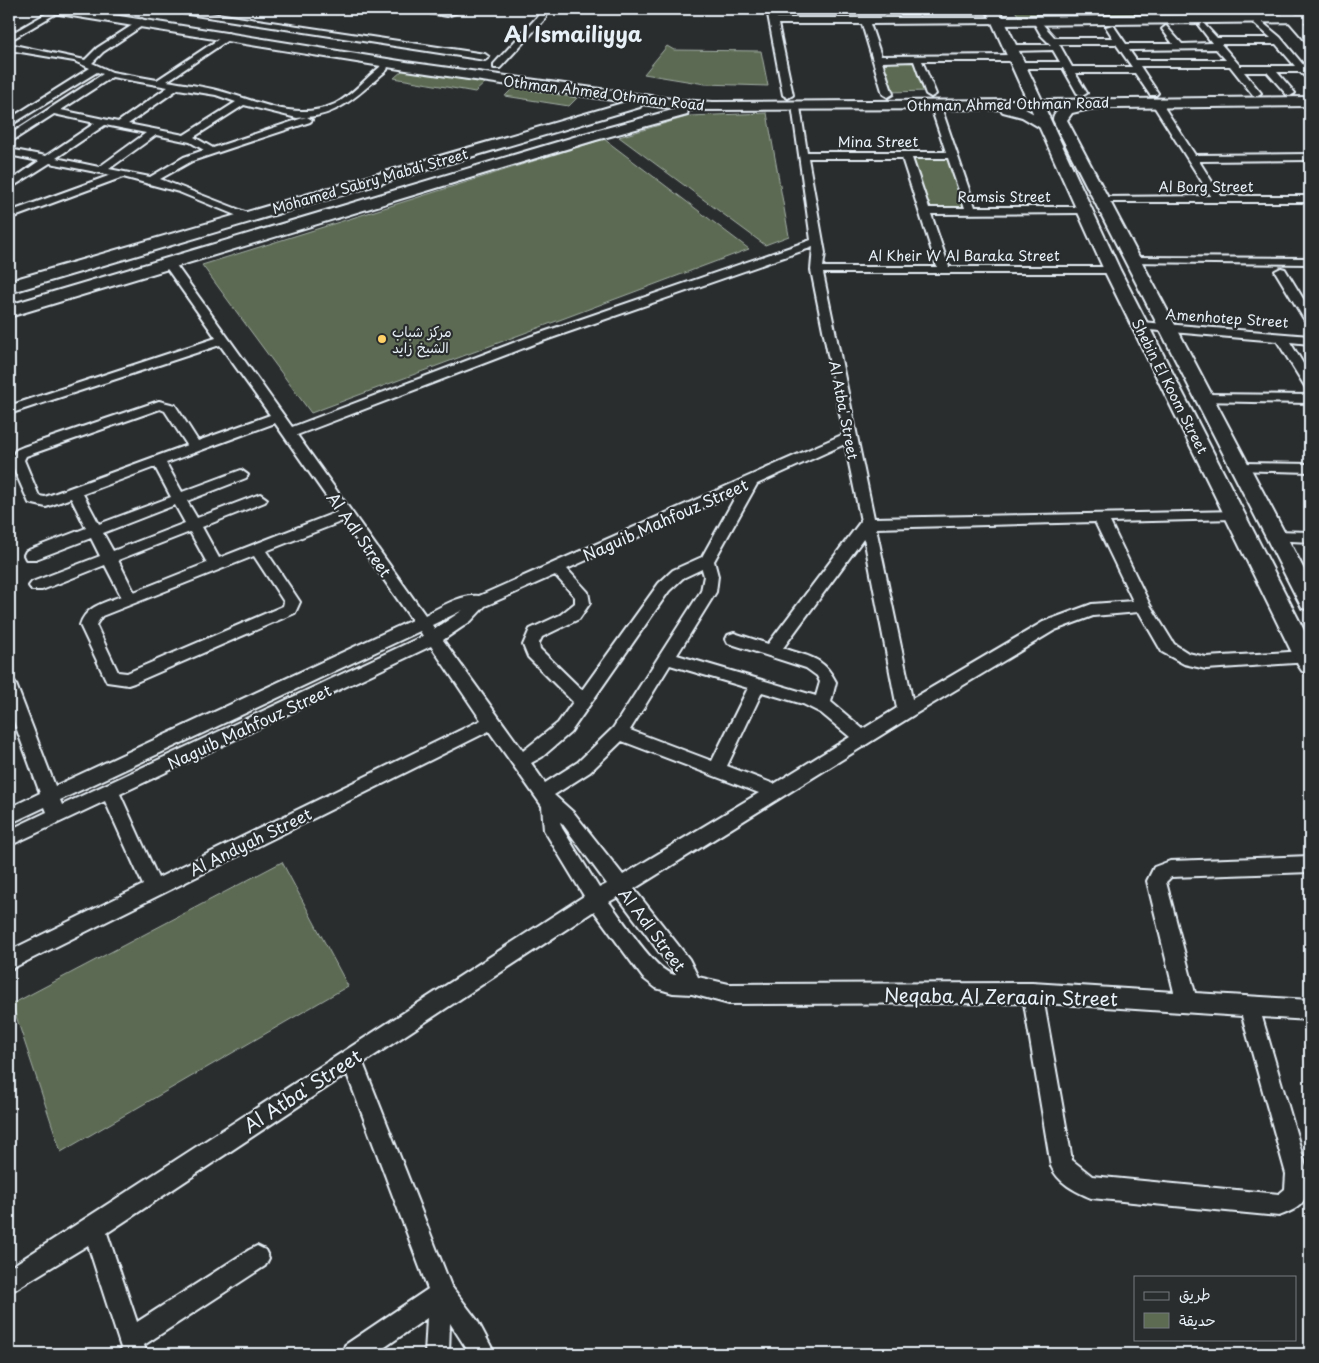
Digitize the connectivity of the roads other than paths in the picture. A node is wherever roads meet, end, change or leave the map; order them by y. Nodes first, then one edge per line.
1 (56, 9) edge
2 (126, 9) edge
3 (168, 9) edge
4 (408, 9) edge
5 (545, 9) edge
6 (771, 9) edge
7 (459, 11) edge
8 (249, 14) dead end
9 (185, 15) junction
10 (996, 15) edge
11 (1299, 19) edge
12 (1257, 20) junction
13 (774, 21) junction
14 (865, 21) junction
15 (1037, 21) junction
16 (142, 22) junction
17 (446, 22) dead end
18 (1203, 26) dead end
19 (234, 27) junction
20 (1110, 27) dead end
21 (1166, 29) dead end
22 (1079, 31) junction
23 (1310, 36) edge
24 (9, 38) edge
25 (1278, 41) junction
26 (1055, 44) junction
27 (1121, 44) junction
28 (1217, 44) junction
29 (364, 46) junction
30 (1184, 46) junction
31 (9, 47) edge
32 (1150, 47) junction
33 (350, 57) junction
34 (878, 59) junction
35 (917, 59) junction
36 (87, 62) junction
37 (399, 62) junction
38 (491, 62) junction
39 (1161, 63) junction
40 (1200, 63) junction
41 (1136, 66) junction
42 (1234, 66) junction
43 (1068, 67) junction
44 (98, 68) junction
45 (1270, 69) junction
46 (1302, 69) junction
47 (110, 74) junction
48 (1026, 76) junction
49 (1310, 78) edge
50 (160, 82) junction
51 (177, 85) junction
52 (984, 93) junction
53 (1082, 93) junction
54 (1256, 93) junction
55 (1290, 93) junction
56 (1310, 93) edge
57 (888, 94) junction
58 (735, 95) junction
59 (1155, 98) junction
60 (933, 99) junction
61 (846, 100) junction
62 (244, 101) junction
63 (645, 101) junction
64 (792, 101) junction
65 (1310, 102) edge
66 (1098, 103) junction
67 (973, 104) junction
68 (713, 107) junction
69 (52, 111) junction
70 (316, 116) junction
71 (103, 122) junction
72 (9, 123) edge
73 (1044, 124) junction
74 (120, 125) junction
75 (154, 132) junction
76 (187, 138) junction
77 (9, 140) edge
78 (211, 151) junction
79 (9, 152) edge
80 (462, 154) junction
81 (804, 155) junction
82 (906, 155) junction
83 (951, 155) junction
84 (1190, 158) junction
85 (47, 159) junction
86 (1308, 159) edge
87 (102, 169) junction
88 (480, 170) junction
89 (404, 171) junction
90 (123, 174) junction
91 (152, 180) junction
92 (9, 186) edge
93 (426, 186) junction
94 (1218, 199) junction
95 (1310, 199) edge
96 (1102, 200) junction
97 (1083, 210) junction
98 (924, 211) junction
99 (971, 211) junction
100 (9, 216) edge
101 (249, 217) junction
102 (817, 242) junction
103 (1310, 261) edge
104 (169, 263) junction
105 (1135, 265) junction
106 (816, 270) junction
107 (944, 270) junction
108 (1112, 270) junction
109 (1281, 272) junction
110 (1310, 272) edge
111 (9, 287) edge
112 (9, 311) edge
113 (1310, 319) edge
114 (1141, 326) junction
115 (1168, 329) junction
116 (1281, 338) junction
117 (223, 340) junction
118 (1310, 340) edge
119 (1310, 385) edge
120 (1204, 398) junction
121 (1310, 399) edge
122 (9, 410) edge
123 (278, 417) junction
124 (289, 434) junction
125 (849, 437) junction
126 (195, 448) junction
127 (158, 461) junction
128 (1240, 467) junction
129 (1310, 468) edge
130 (241, 475) dead end
131 (752, 480) junction
132 (75, 492) junction
133 (179, 498) junction
134 (260, 499) dead end
135 (346, 514) junction
136 (1234, 514) junction
137 (1100, 516) junction
138 (867, 524) junction
139 (193, 525) junction
140 (95, 530) junction
141 (1276, 536) junction
142 (1310, 537) edge
143 (258, 549) junction
144 (31, 555) dead end
145 (109, 558) junction
146 (707, 561) junction
147 (216, 566) junction
148 (557, 567) junction
149 (38, 586) dead end
150 (130, 600) junction
151 (480, 602) junction
152 (1310, 602) edge
153 (1143, 606) junction
154 (423, 623) junction
155 (434, 638) junction
156 (734, 639) dead end
157 (772, 651) junction
158 (666, 658) junction
159 (1308, 661) edge
160 (758, 684) junction
161 (9, 687) edge
162 (583, 701) junction
163 (822, 705) junction
164 (906, 711) junction
165 (13, 714) edge
166 (492, 722) junction
167 (618, 733) junction
168 (862, 738) junction
169 (519, 761) junction
170 (716, 770) junction
171 (110, 792) junction
172 (776, 792) junction
173 (50, 797) junction
174 (546, 799) junction
175 (9, 816) edge
176 (57, 816) junction
177 (9, 838) edge
178 (1310, 864) edge
179 (621, 886) junction
180 (154, 888) junction
181 (596, 899) junction
182 (9, 961) edge
183 (692, 985) junction
184 (1032, 993) junction
185 (1188, 1002) junction
186 (1249, 1006) junction
187 (1310, 1010) edge
188 (351, 1058) junction
189 (94, 1228) junction
190 (256, 1258) dead end
191 (9, 1281) edge
192 (442, 1294) junction
193 (133, 1347) edge
194 (354, 1354) edge
195 (437, 1354) edge
196 (483, 1354) edge

1 - 16 main road, Othman Ahmed Othman Road
1 - 24 street
2 - 9 main road, Othman Ahmed Othman Road
3 - 9 street
4 - 7 street
5 - 38 street
6 - 13 street, Al Atba' Street
7 - 17 street
8 - 19 street
9 - 19 main road, Othman Ahmed Othman Road
10 - 14 street
10 - 15 street
10 - 48 main road
11 - 12 street
11 - 23 main road
12 - 22 street
12 - 25 street
13 - 14 street
13 - 64 street, Al Atba' Street
14 - 34 street
15 - 22 street
15 - 26 street
16 - 19 main road, Othman Ahmed Othman Road
16 - 36 street
18 - 28 street
19 - 29 main road, Othman Ahmed Othman Road
19 - 33 main road, Othman Ahmed Othman Road
19 - 38 street
19 - 50 street
20 - 27 street
21 - 30 street
22 - 26 street
22 - 27 street
25 - 28 street
25 - 46 street
26 - 43 street
26 - 48 street
27 - 32 street
27 - 41 street
28 - 30 street
28 - 42 street
29 - 33 main road
29 - 37 main road, Othman Ahmed Othman Road
30 - 32 street
30 - 40 street
31 - 36 street
32 - 39 street
33 - 37 main road, Othman Ahmed Othman Road
34 - 35 street
34 - 57 street
35 - 48 street
35 - 60 street
36 - 44 street
37 - 38 main road, Othman Ahmed Othman Road
37 - 63 main road, Othman Ahmed Othman Road
37 - 70 street
37 - 70 street
38 - 58 main road, Othman Ahmed Othman Road
39 - 40 street
39 - 41 street
40 - 42 street
41 - 43 street
41 - 59 street
42 - 45 street
42 - 54 street
43 - 48 street
43 - 53 street
44 - 47 street
44 - 72 street
45 - 46 street
45 - 55 street
46 - 49 street
47 - 50 street
47 - 69 street
48 - 52 main road, Othman Ahmed Othman Road
48 - 52 main road
48 - 53 main road, Othman Ahmed Othman Road
48 - 66 main road, Othman Ahmed Othman Road
48 - 67 main road, Othman Ahmed Othman Road
48 - 73 street, Shebin El Koom Street
50 - 51 street
51 - 62 street
51 - 74 street
52 - 60 main road, Othman Ahmed Othman Road
53 - 59 main road, Othman Ahmed Othman Road
54 - 55 main road, Othman Ahmed Othman Road
54 - 59 main road, Othman Ahmed Othman Road
55 - 56 main road, Othman Ahmed Othman Road
57 - 60 main road, Othman Ahmed Othman Road
57 - 61 main road, Othman Ahmed Othman Road
58 - 63 main road, Mohamed Sabry Mabdi Street
58 - 64 main road, Othman Ahmed Othman Road
59 - 65 main road, Othman Ahmed Othman Road
59 - 66 main road, Othman Ahmed Othman Road
59 - 84 street
60 - 61 main road, Othman Ahmed Othman Road
60 - 67 main road, Othman Ahmed Othman Road
60 - 83 street
61 - 64 main road, Othman Ahmed Othman Road
62 - 70 street
62 - 76 street
63 - 68 main road, Othman Ahmed Othman Road
63 - 80 main road, Mohamed Sabry Mabdi Street
64 - 68 main road, Othman Ahmed Othman Road
64 - 81 street, Al Atba' Street
66 - 96 street, Shebin El Koom Street
67 - 73 main road
68 - 88 main road, Mohamed Sabry Mabdi Street
69 - 71 street
69 - 77 street
70 - 78 street
71 - 74 street
71 - 85 street
73 - 97 street, Shebin El Koom Street
74 - 75 street
75 - 76 street
75 - 87 street
76 - 78 street
78 - 91 street
79 - 85 street
80 - 88 main road
80 - 89 main road, Mohamed Sabry Mabdi Street
81 - 82 street, Mina Street
81 - 102 street, Al Atba' Street
82 - 83 street, Mina Street
82 - 98 street
83 - 99 street
84 - 86 street
84 - 94 street
85 - 87 street
85 - 92 street
87 - 90 street
88 - 93 main road, Mohamed Sabry Mabdi Street
89 - 93 main road
89 - 101 main road, Mohamed Sabry Mabdi Street
90 - 91 street
90 - 100 street
91 - 101 street
93 - 104 main road, Mohamed Sabry Mabdi Street
94 - 95 street, Al Borg Street
94 - 96 street, Al Borg Street
96 - 105 street, Shebin El Koom Street
97 - 99 street, Ramsis Street
97 - 108 street, Shebin El Koom Street
98 - 99 street, Ramsis Street
98 - 107 street
101 - 111 main road, Mohamed Sabry Mabdi Street
102 - 106 street, Al Atba' Street
102 - 124 street
103 - 105 street
104 - 112 main road, Mohamed Sabry Mabdi Street
104 - 117 street, Al Adl Street
105 - 109 street
105 - 115 street, Shebin El Koom Street
106 - 107 street, Al Kheir W Al Baraka Street
106 - 125 street, Al Atba' Street
107 - 108 street, Al Kheir W Al Baraka Street
108 - 114 street, Shebin El Koom Street
109 - 110 street
109 - 113 street
114 - 115 street, Amenhotep Street
114 - 136 street, Shebin El Koom Street
115 - 116 street, Amenhotep Street
115 - 120 street, Shebin El Koom Street
116 - 118 street, Amenhotep Street
116 - 119 street
117 - 122 street
117 - 123 street, Al Adl Street
120 - 121 street
120 - 128 street, Shebin El Koom Street
123 - 124 street, Al Adl Street
123 - 126 street
124 - 135 street, Al Adl Street
125 - 131 street, Naguib Mahfouz Street
125 - 138 street, Al Atba' Street
126 - 127 street
126 - 132 street
127 - 132 street
127 - 133 street
128 - 129 street
128 - 141 street, Shebin El Koom Street
130 - 133 street
131 - 146 street
131 - 148 street, Naguib Mahfouz Street
132 - 140 street
133 - 139 street
133 - 140 street
134 - 139 street
135 - 143 street
135 - 154 street, Al Adl Street
136 - 137 street
136 - 159 street, Shebin El Koom Street
137 - 138 street
137 - 153 street
138 - 157 street
138 - 164 street, Al Atba' Street
139 - 145 street
139 - 147 street
140 - 144 street
140 - 145 street
141 - 142 street
141 - 152 street, Shebin El Koom Street
143 - 147 street
143 - 150 street
145 - 149 street
145 - 150 street
146 - 158 street
146 - 162 street
147 - 150 street
148 - 151 street, Naguib Mahfouz Street
148 - 162 street
151 - 154 street, Naguib Mahfouz Street
151 - 155 street, Naguib Mahfouz Street
153 - 159 street
153 - 164 street, Al Atba' Street
154 - 155 street, Al Adl Street
154 - 173 street, Naguib Mahfouz Street
155 - 166 street, Al Adl Street
155 - 171 street, Naguib Mahfouz Street
156 - 157 street
157 - 163 street
158 - 160 street
158 - 167 street
160 - 163 street
160 - 170 street
161 - 165 street
162 - 169 street
163 - 168 street
164 - 168 street, Al Atba' Street
165 - 173 street
166 - 169 street, Al Adl Street
166 - 180 street, Al Andyah Street
167 - 170 street
167 - 174 street
168 - 172 street, Al Atba' Street
169 - 174 street, Al Adl Street
170 - 172 street
171 - 176 street, Naguib Mahfouz Street
171 - 180 street
172 - 179 street, Al Atba' Street
173 - 175 street, Naguib Mahfouz Street
173 - 176 street
174 - 179 street, Al Adl Street
174 - 181 street, Al Adl Street
176 - 177 street, Naguib Mahfouz Street
178 - 185 street
179 - 181 street, Al Atba' Street
179 - 183 street, Al Adl Street
180 - 182 street, Al Andyah Street
181 - 183 street, Al Adl Street
181 - 188 street, Al Atba' Street
183 - 184 street, Neqaba Al Zeraain Street
184 - 185 street, Neqaba Al Zeraain Street
184 - 186 street
185 - 186 street, Neqaba Al Zeraain Street
186 - 187 street, Neqaba Al Zeraain Street
188 - 189 street, Al Atba' Street
188 - 192 street
189 - 191 street, Al Atba' Street
189 - 193 street
190 - 193 street
192 - 194 street
192 - 195 street
192 - 196 street

